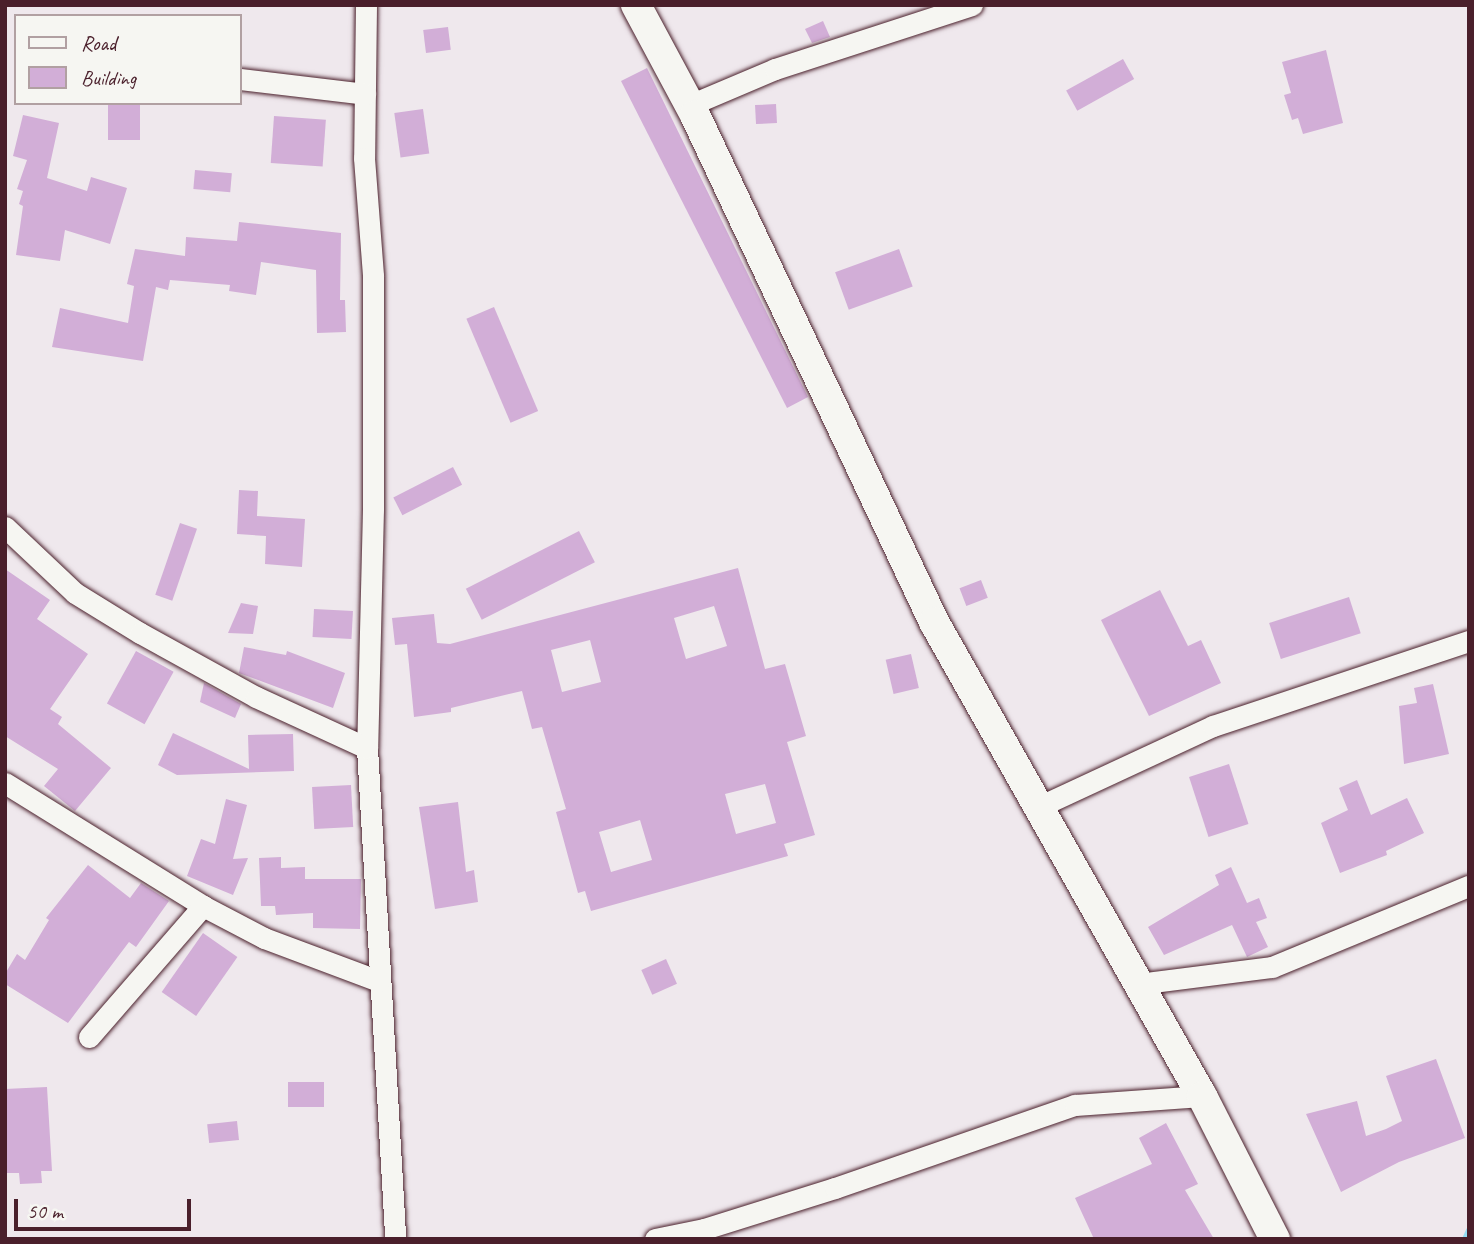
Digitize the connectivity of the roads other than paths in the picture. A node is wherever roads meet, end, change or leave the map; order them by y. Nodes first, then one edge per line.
1 (366, 5) edge
2 (636, 5) edge
3 (972, 5) edge
4 (242, 79) edge
5 (365, 94) junction
6 (690, 105) junction
7 (5, 527) edge
8 (1469, 641) edge
9 (367, 748) junction
10 (5, 783) edge
11 (1036, 808) junction
12 (1469, 886) edge
13 (203, 906) junction
14 (379, 981) junction
15 (1137, 984) junction
16 (89, 1037) dead end
17 (1202, 1096) junction
18 (395, 1239) edge
19 (655, 1239) edge
20 (1275, 1239) edge

1 - 5 street
2 - 6 main road
3 - 6 street
4 - 5 street
5 - 9 street
6 - 11 main road
7 - 9 street
8 - 11 street
9 - 14 street
10 - 13 street
11 - 15 main road
12 - 15 street
13 - 14 street
13 - 16 street
14 - 18 street
15 - 17 main road
17 - 19 street
17 - 20 main road

